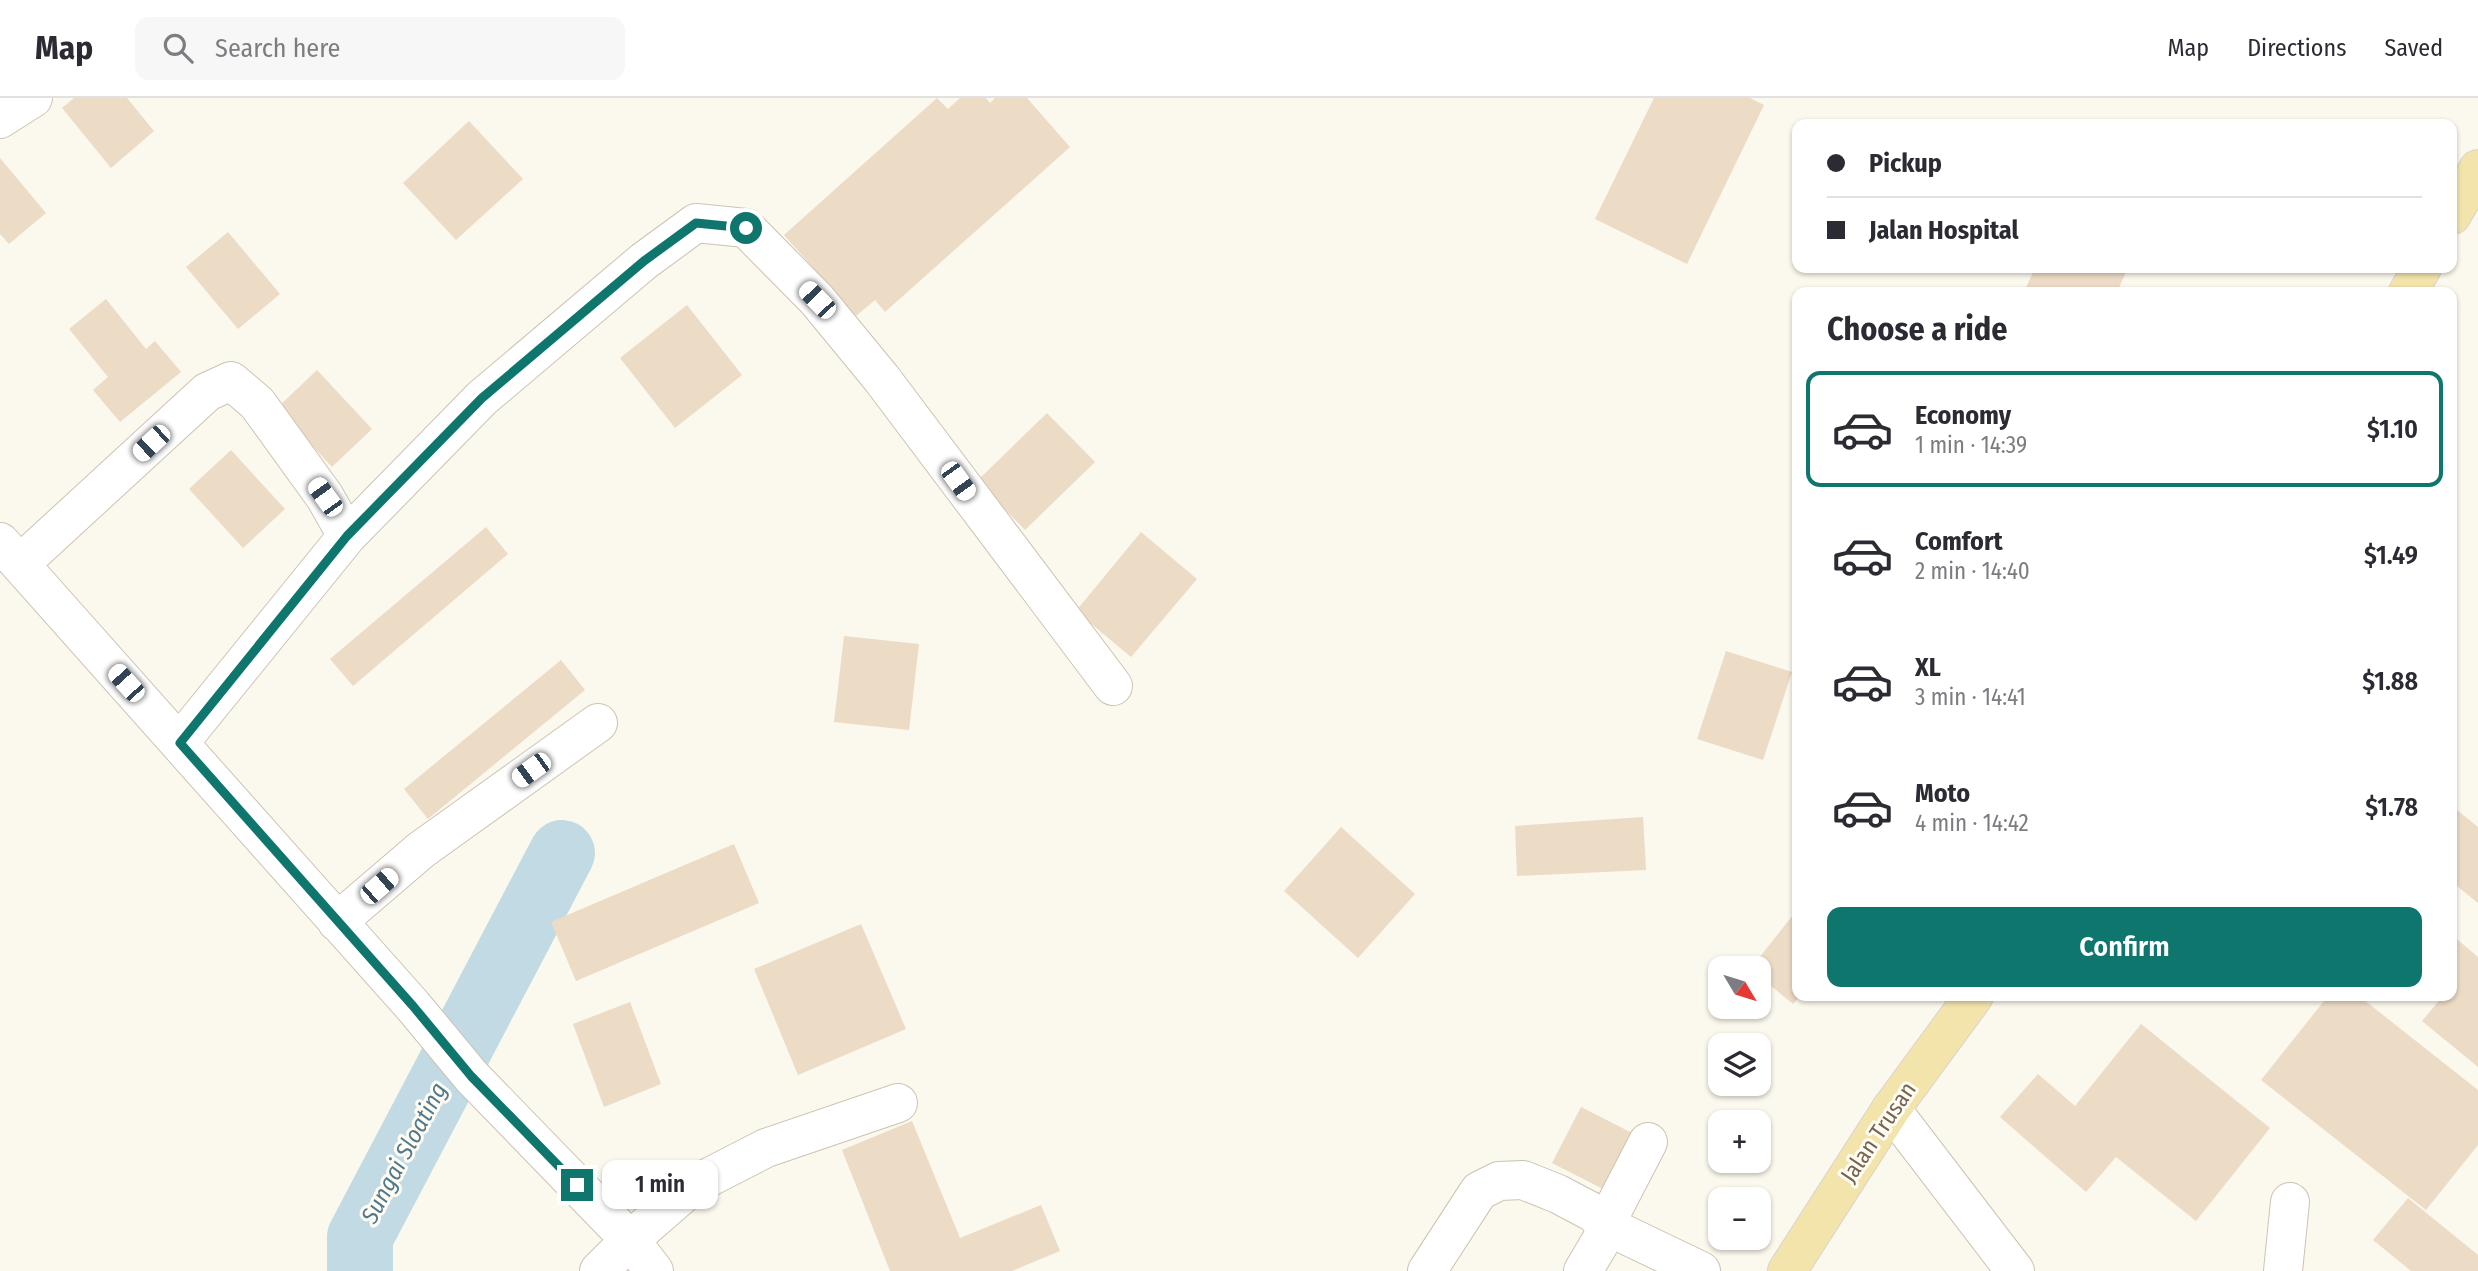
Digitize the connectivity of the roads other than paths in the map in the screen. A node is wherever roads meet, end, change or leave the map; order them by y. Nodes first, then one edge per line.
1 (33, 98) edge
2 (0, 119) edge
3 (2477, 172) edge
4 (2457, 206) edge
5 (347, 536) junction
6 (10, 553) edge
7 (1113, 686) dead end
8 (598, 723) dead end
9 (180, 743) junction
10 (337, 922) junction
11 (1970, 1001) edge
12 (898, 1103) dead end
13 (1891, 1109) junction
14 (1648, 1142) dead end
15 (2290, 1202) dead end
16 (1605, 1225) junction
17 (629, 1240) junction
18 (598, 1271) edge
19 (654, 1271) edge
20 (1427, 1271) edge
21 (1583, 1271) edge
22 (1701, 1271) edge
23 (1787, 1271) edge
24 (2015, 1271) edge
25 (2283, 1271) edge

1 - 2 street
3 - 4 main road
5 - 6 street
5 - 7 street
5 - 9 street
6 - 9 street
8 - 10 street
9 - 10 street
10 - 17 street
11 - 13 main road, Jalan Trusan
12 - 17 street
13 - 23 main road, Jalan Trusan
13 - 24 street
14 - 16 street
15 - 25 street
16 - 20 street
16 - 21 street
16 - 22 street
17 - 18 street
17 - 19 street

